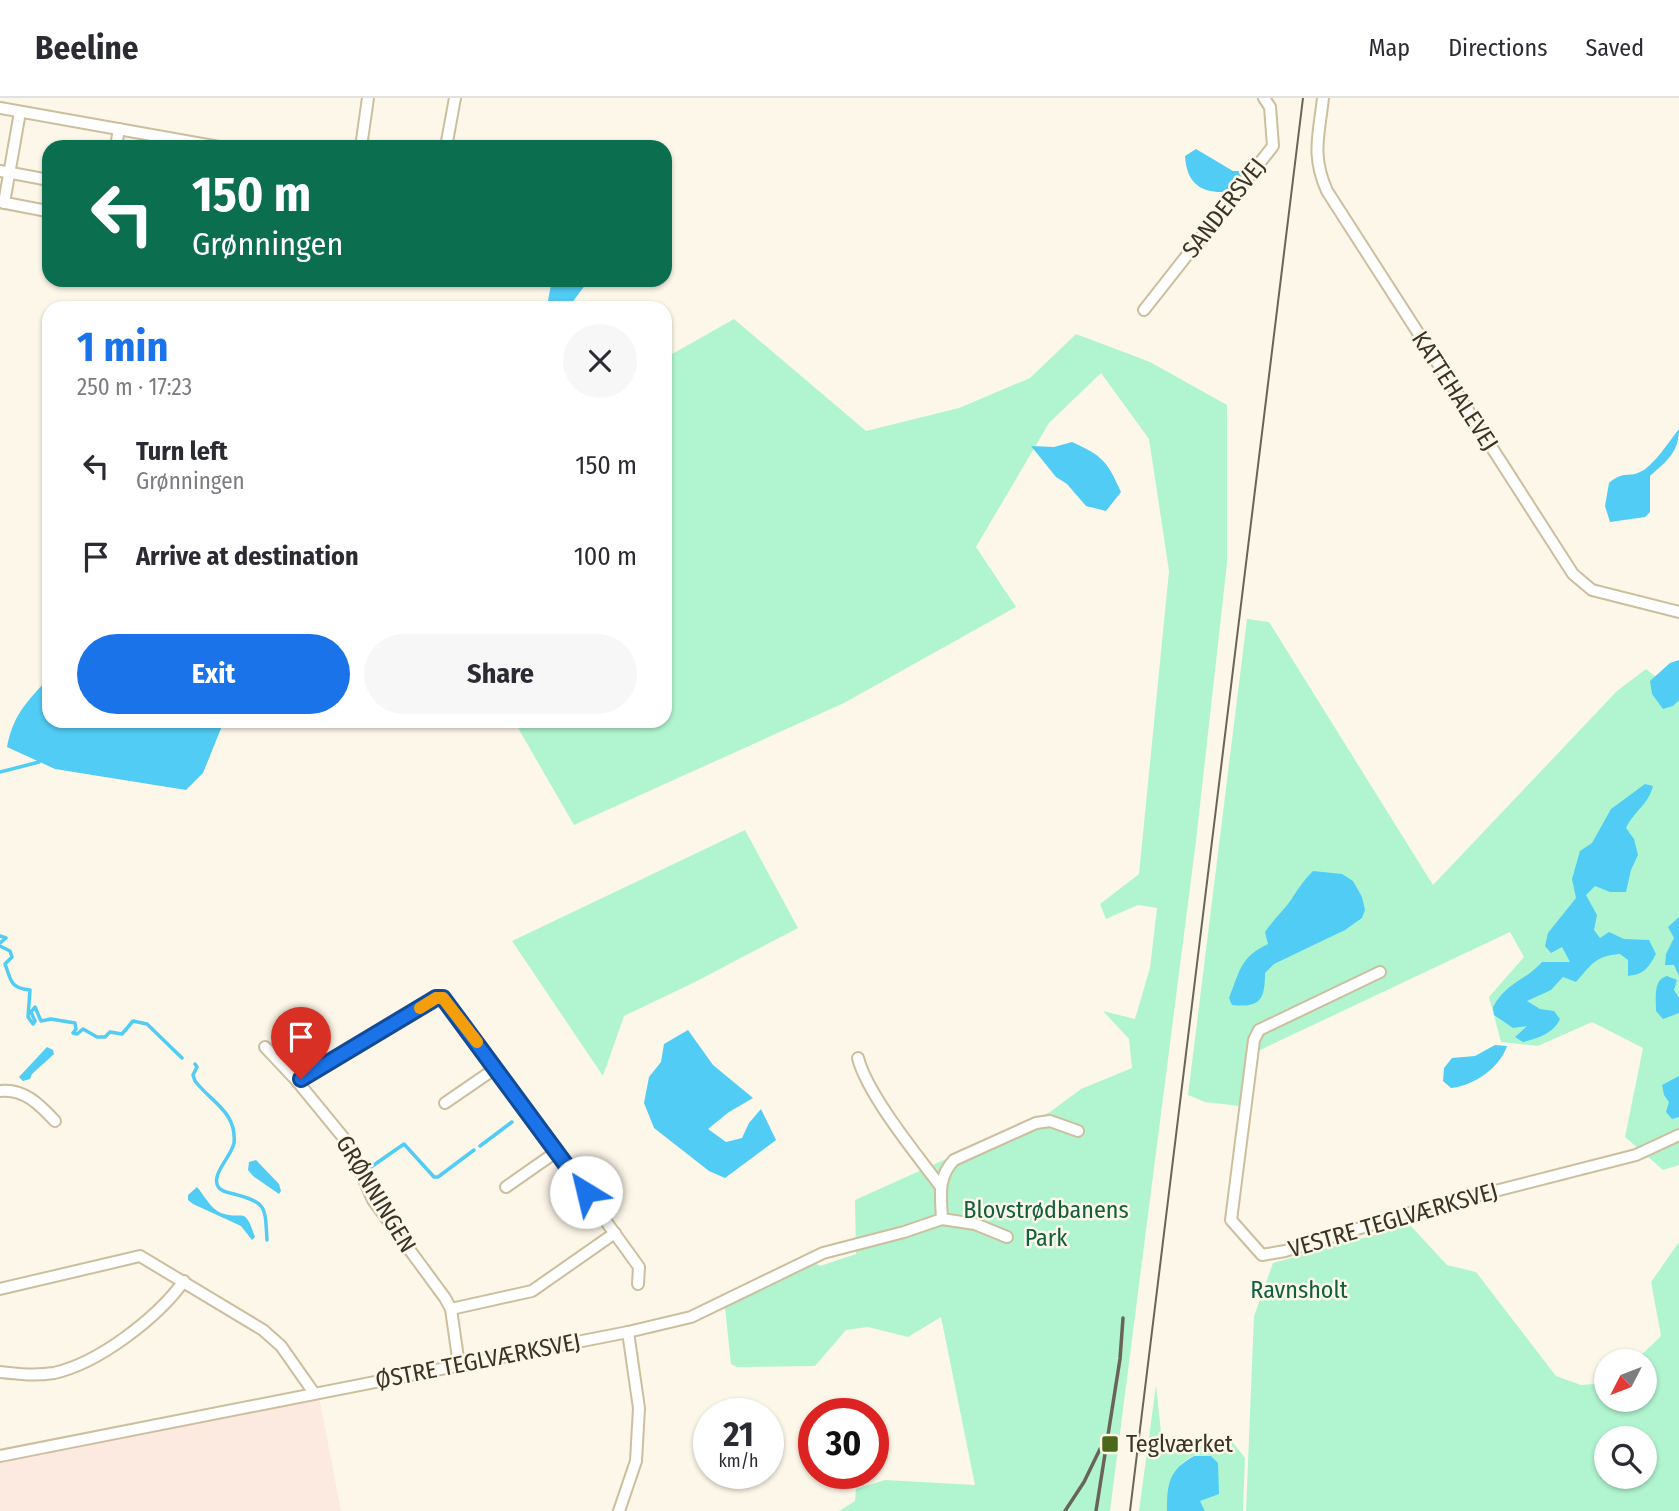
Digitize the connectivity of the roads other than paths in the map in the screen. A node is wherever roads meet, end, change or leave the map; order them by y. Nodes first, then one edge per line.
1 (368, 98) edge
2 (455, 98) edge
3 (1264, 98) edge
4 (1323, 98) edge
5 (0, 108) edge
6 (20, 111) junction
7 (119, 129) junction
8 (117, 140) edge
9 (158, 140) edge
10 (362, 140) edge
11 (447, 140) edge
12 (5, 172) edge
13 (42, 179) edge
14 (2, 203) edge
15 (42, 210) edge
16 (1144, 310) dead end
17 (1679, 612) edge
18 (1380, 972) dead end
19 (265, 1047) dead end
20 (858, 1058) dead end
21 (496, 1068) junction
22 (297, 1082) junction
23 (0, 1091) edge
24 (445, 1103) dead end
25 (55, 1121) dead end
26 (1078, 1131) dead end
27 (1679, 1135) edge
28 (556, 1152) junction
29 (506, 1187) dead end
30 (941, 1187) junction
31 (942, 1219) junction
32 (615, 1233) junction
33 (1007, 1237) dead end
34 (184, 1281) junction
35 (638, 1284) dead end
36 (0, 1289) edge
37 (451, 1309) junction
38 (628, 1332) junction
39 (459, 1365) junction
40 (0, 1372) edge
41 (314, 1393) junction
42 (0, 1456) edge
43 (620, 1511) edge

1 - 10 street
2 - 11 street
3 - 16 street, SANDERSVEJ
4 - 17 street, KATTEHALEVEJ
5 - 6 street
6 - 7 street
6 - 12 street
7 - 8 street
7 - 9 street
12 - 13 street
12 - 14 street
14 - 15 street
18 - 27 street, VESTRE TEGLVÆRKSVEJ
19 - 22 street, GRØNNINGEN
20 - 30 street
21 - 22 street
21 - 24 street
21 - 28 street
22 - 37 street, GRØNNINGEN
23 - 25 street
26 - 30 street
28 - 29 street
28 - 32 street
30 - 31 street
31 - 33 street, ØSTRE TEGLVÆRKSVEJ
31 - 38 street, ØSTRE TEGLVÆRKSVEJ
32 - 35 street
32 - 37 street
34 - 36 street
34 - 40 street
34 - 41 street
37 - 39 street, GRØNNINGEN
38 - 39 street, ØSTRE TEGLVÆRKSVEJ
38 - 43 street
39 - 41 street, ØSTRE TEGLVÆRKSVEJ
41 - 42 street, ØSTRE TEGLVÆRKSVEJ

